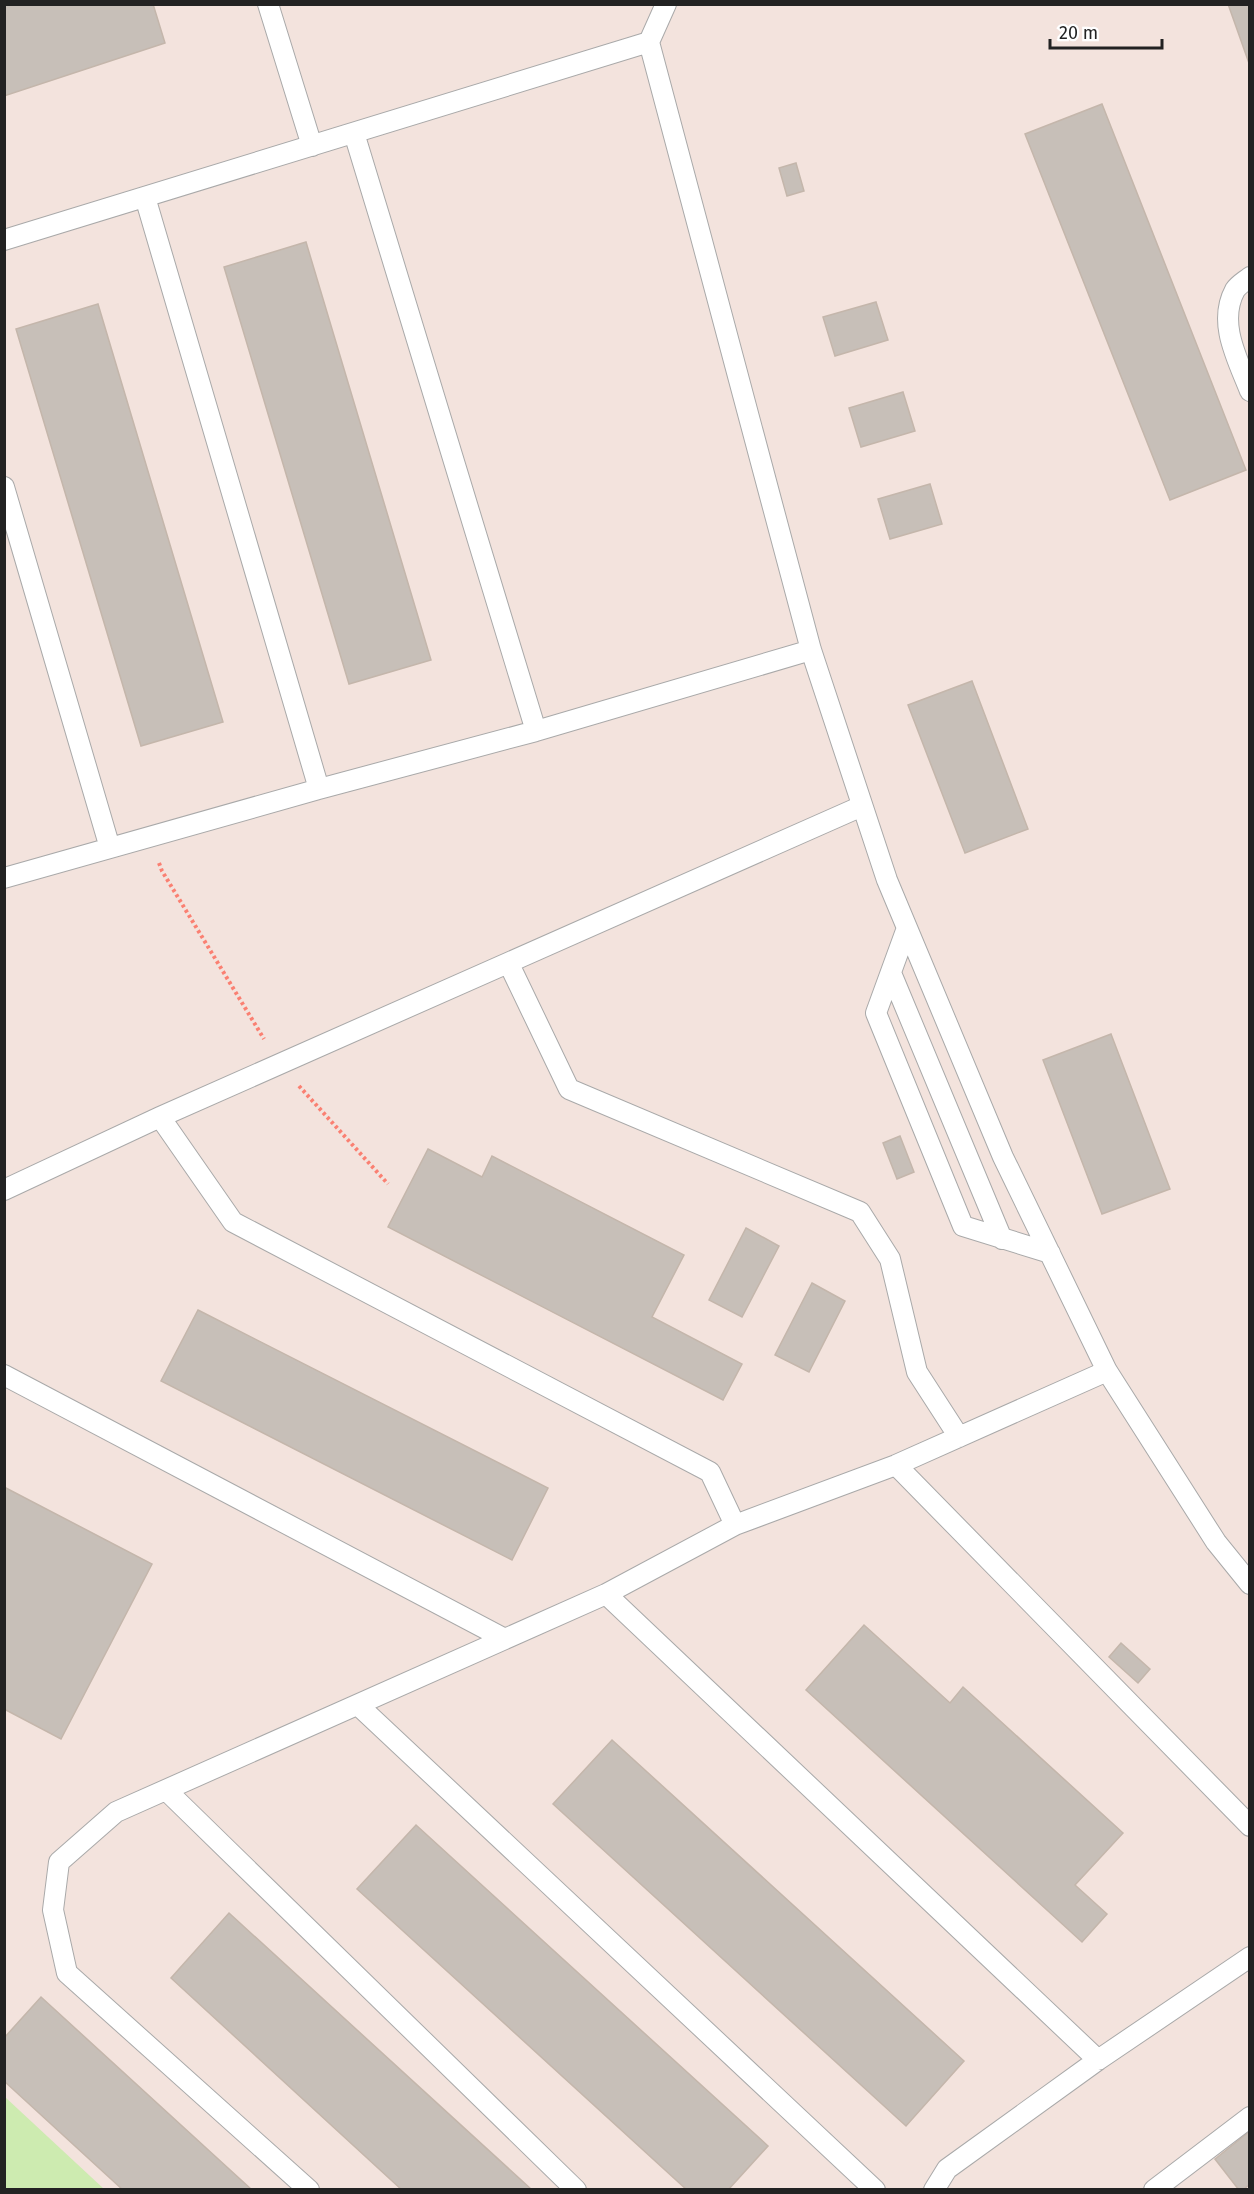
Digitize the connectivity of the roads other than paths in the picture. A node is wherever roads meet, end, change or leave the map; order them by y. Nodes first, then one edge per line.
1 (268, 4) edge
2 (666, 4) edge
3 (649, 42) junction
4 (354, 133) junction
5 (312, 146) junction
6 (145, 197) junction
7 (4, 240) edge
8 (1250, 277) edge
9 (1250, 391) edge
10 (4, 487) edge
11 (811, 650) junction
12 (536, 731) junction
13 (319, 789) junction
14 (862, 806) junction
15 (110, 848) junction
16 (4, 878) edge
17 (907, 928) junction
18 (509, 964) junction
19 (891, 973) junction
20 (160, 1117) junction
21 (4, 1190) edge
22 (1002, 1239) junction
23 (1050, 1253) junction
24 (1107, 1371) junction
25 (4, 1375) edge
26 (958, 1437) junction
27 (896, 1465) junction
28 (735, 1525) junction
29 (1250, 1584) edge
30 (606, 1594) junction
31 (505, 1639) junction
32 (358, 1704) junction
33 (166, 1790) junction
34 (1250, 1826) edge
35 (1250, 1957) edge
36 (1098, 2060) junction
37 (1250, 2117) edge
38 (309, 2190) edge
39 (576, 2190) edge
40 (875, 2190) edge
41 (934, 2190) edge
42 (1154, 2190) edge

1 - 5 lane
2 - 3 lane
3 - 4 lane
3 - 11 lane
4 - 5 lane
4 - 12 lane
5 - 6 lane
6 - 7 lane
6 - 13 lane
8 - 9 lane
10 - 15 lane
11 - 12 lane
11 - 14 lane
12 - 13 lane
13 - 15 lane
14 - 17 lane
14 - 18 lane
15 - 16 lane
17 - 19 lane
17 - 23 lane
18 - 20 lane
18 - 26 lane
19 - 22 lane
19 - 22 lane
20 - 21 lane
20 - 28 lane
22 - 23 lane
23 - 24 lane
24 - 26 lane
24 - 29 lane
25 - 31 lane
26 - 27 lane
27 - 28 lane
27 - 34 lane
28 - 30 lane
30 - 31 lane
30 - 36 lane
31 - 32 lane
32 - 33 lane
32 - 40 lane
33 - 38 lane
33 - 39 lane
35 - 36 lane
36 - 41 lane
37 - 42 lane

